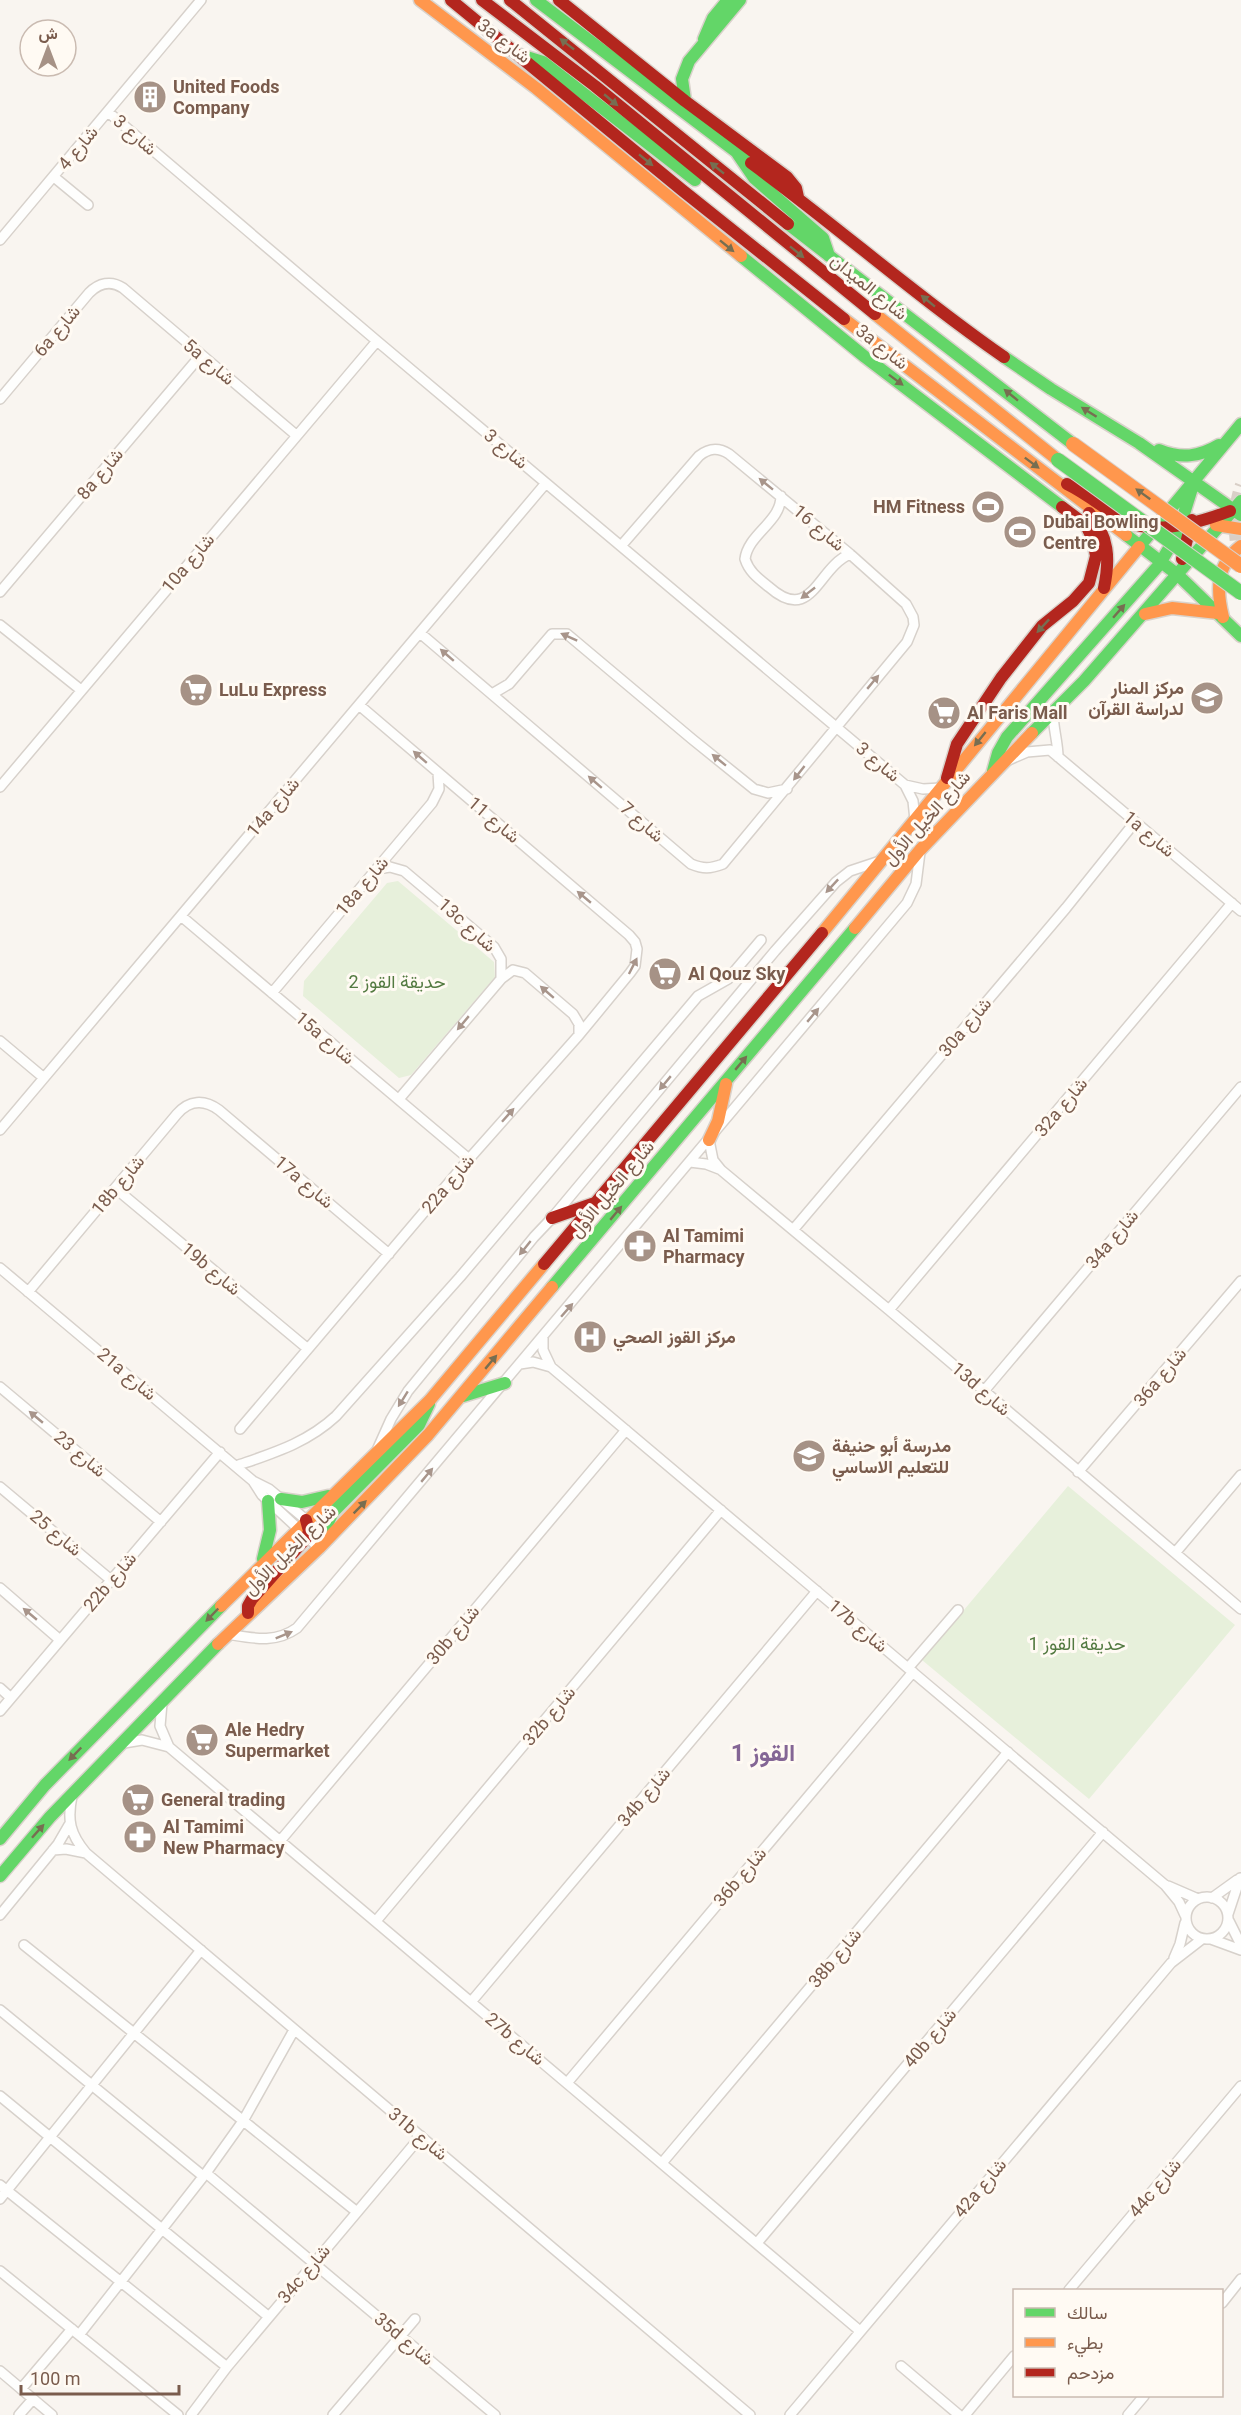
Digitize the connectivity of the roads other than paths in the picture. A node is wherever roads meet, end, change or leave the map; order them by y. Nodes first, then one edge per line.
1 (201, 0) edge
2 (420, 0) edge
3 (432, 0) edge
4 (451, 0) edge
5 (482, 0) edge
6 (510, 0) edge
7 (536, 0) edge
8 (559, 0) edge
9 (728, 0) edge
10 (740, 0) edge
11 (468, 36) junction
12 (704, 40) junction
13 (520, 55) junction
14 (684, 67) junction
15 (653, 76) junction
16 (685, 101) junction
17 (108, 112) junction
18 (600, 143) junction
19 (737, 153) junction
20 (54, 177) junction
21 (798, 197) junction
22 (735, 202) junction
23 (88, 205) dead end
24 (727, 226) junction
25 (0, 240) edge
26 (829, 256) junction
27 (123, 288) joint
28 (376, 341) junction
29 (201, 355) junction
30 (890, 355) junction
31 (865, 357) junction
32 (0, 399) edge
33 (1241, 424) edge
34 (296, 435) junction
35 (1227, 440) junction
36 (1139, 443) junction
37 (546, 483) junction
38 (1198, 484) junction
39 (1060, 485) junction
40 (781, 496) junction
41 (1239, 508) edge
42 (1221, 525) junction
43 (1186, 527) junction
44 (1155, 528) junction
45 (1241, 529) edge
46 (621, 546) junction
47 (1141, 546) junction
48 (1241, 546) edge
49 (850, 554) junction
50 (1162, 562) junction
51 (1241, 566) edge
52 (1178, 575) junction
53 (0, 592) edge
54 (1241, 593) edge
55 (1100, 596) junction
56 (1066, 606) junction
57 (1144, 615) junction
58 (1221, 615) junction
59 (0, 625) edge
60 (420, 633) junction
61 (1241, 636) edge
62 (81, 690) junction
63 (492, 694) junction
64 (359, 705) junction
65 (1053, 712) junction
66 (836, 727) junction
67 (1058, 757) junction
68 (997, 767) junction
69 (438, 773) junction
70 (944, 784) junction
71 (905, 785) junction
72 (0, 787) edge
73 (787, 789) junction
74 (915, 820) junction
75 (1136, 822) junction
76 (920, 850) junction
77 (883, 860) junction
78 (377, 868) junction
79 (1232, 903) junction
80 (1241, 911) edge
81 (181, 916) junction
82 (628, 935) joint
83 (761, 940) dead end
84 (501, 979) junction
85 (272, 993) junction
86 (579, 1035) junction
87 (0, 1041) edge
88 (44, 1078) junction
89 (726, 1082) junction
90 (1241, 1087) edge
91 (399, 1099) junction
92 (219, 1110) joint
93 (0, 1131) edge
94 (709, 1140) junction
95 (469, 1159) junction
96 (690, 1162) junction
97 (721, 1170) junction
98 (115, 1188) junction
99 (599, 1202) junction
100 (552, 1218) junction
101 (793, 1230) junction
102 (389, 1254) junction
103 (0, 1268) edge
104 (1241, 1281) edge
105 (28, 1292) junction
106 (889, 1310) junction
107 (543, 1338) junction
108 (308, 1349) junction
109 (520, 1364) junction
110 (551, 1367) junction
111 (505, 1383) junction
112 (0, 1387) edge
113 (984, 1391) junction
114 (462, 1396) junction
115 (430, 1400) junction
116 (240, 1429) dead end
117 (626, 1430) junction
118 (378, 1448) junction
119 (220, 1452) junction
120 (236, 1466) junction
121 (1078, 1472) junction
122 (1241, 1475) edge
123 (0, 1487) edge
124 (332, 1494) junction
125 (275, 1500) junction
126 (721, 1510) junction
127 (161, 1522) junction
128 (303, 1528) junction
129 (323, 1543) junction
130 (1175, 1553) junction
131 (261, 1564) junction
132 (111, 1580) junction
133 (0, 1588) edge
134 (817, 1591) junction
135 (1241, 1609) edge
136 (958, 1610) dead end
137 (248, 1614) junction
138 (227, 1634) junction
139 (60, 1640) junction
140 (911, 1670) junction
141 (0, 1688) edge
142 (11, 1698) junction
143 (162, 1703) junction
144 (0, 1711) edge
145 (124, 1743) junction
146 (169, 1747) junction
147 (1008, 1752) junction
148 (72, 1796) junction
149 (69, 1825) junction
150 (1103, 1832) junction
151 (0, 1839) edge
152 (280, 1841) junction
153 (53, 1850) junction
154 (86, 1853) junction
155 (0, 1876) edge
156 (1240, 1877) edge
157 (1165, 1884) junction
158 (1212, 1898) junction
159 (1198, 1899) junction
160 (0, 1915) edge
161 (1228, 1917) junction
162 (1185, 1919) junction
163 (376, 1921) junction
164 (1206, 1939) junction
165 (24, 1945) dead end
166 (1241, 1947) edge
167 (201, 1950) junction
168 (1171, 1963) junction
169 (471, 2002) junction
170 (0, 2010) edge
171 (294, 2030) junction
172 (134, 2033) junction
173 (567, 2083) junction
174 (92, 2085) junction
175 (1241, 2086) edge
176 (0, 2096) edge
177 (243, 2121) junction
178 (421, 2136) junction
179 (50, 2137) junction
180 (662, 2163) junction
181 (205, 2174) junction
182 (3, 2188) edge
183 (0, 2199) edge
184 (357, 2212) junction
185 (163, 2228) junction
186 (757, 2244) junction
187 (314, 2263) junction
188 (0, 2271) edge
189 (1241, 2279) edge
190 (121, 2282) junction
191 (1070, 2289) edge
192 (1223, 2301) edge
193 (269, 2317) junction
194 (415, 2319) dead end
195 (860, 2331) junction
196 (75, 2332) junction
197 (400, 2336) junction
198 (1013, 2357) edge
199 (901, 2366) dead end
200 (227, 2367) junction
201 (0, 2371) edge
202 (21, 2389) junction
203 (1143, 2397) edge
204 (33, 2399) junction
205 (490, 2413) edge
206 (19, 2415) edge
207 (52, 2415) edge
208 (178, 2415) edge
209 (191, 2415) edge
210 (333, 2415) edge
211 (750, 2415) edge
212 (790, 2415) edge
213 (959, 2415) edge
214 (965, 2415) edge
215 (1128, 2415) edge

1 - 17 street, شارع 4
2 - 11 main road, 3a شارع
3 - 11 main road
4 - 13 main road
5 -> 22 main road, شارع الميدان
26 -> 6 main road, شارع الميدان
7 - 19 main road
8 - 15 main road
9 - 12 main road
10 - 12 main road
11 - 18 main road, 3a شارع
12 - 14 main road
13 - 22 main road
13 -> 24 main road
14 - 15 main road
14 - 16 main road
15 - 16 main road
16 - 21 main road
17 - 20 street, شارع 4
17 - 28 street, شارع 3
18 - 24 main road
18 -> 31 main road, 3a شارع
19 - 21 main road
19 - 26 main road
20 - 23 street
20 - 25 street, شارع 4
36 -> 21 main road
22 -> 54 main road, شارع الميدان, bridge
24 - 30 main road
51 -> 26 main road, شارع الميدان, bridge
27 - 29 street, 5a شارع
27 - 32 street, 6a شارع
28 - 34 street, 10a شارع
28 - 37 street, شارع 3
29 - 34 street, 5a شارع
29 - 53 street, 8a شارع
30 - 31 main road
30 -> 39 main road
31 -> 56 main road, 3a شارع
33 - 35 main road, شارع الخيل الأول
34 - 62 street, 10a شارع
35 - 36 main road
35 - 38 main road, شارع الخيل الأول
36 - 38 main road
37 - 46 street, شارع 3
37 - 60 street, 14a شارع
38 - 41 main road
38 - 43 main road
38 - 44 main road, شارع الخيل الأول
39 - 44 main road
39 - 47 main road
39 - 55 main road
40 -> 46 street, شارع 16
40 - 49 street, شارع 16
49 -> 40 street
41 - 42 main road, شارع الخيل الأول
41 - 43 main road
42 - 43 main road
42 - 45 main road
42 - 52 main road, شارع الخيل الأول
43 - 44 main road
43 - 47 main road
43 - 50 main road
43 - 52 main road
44 - 47 main road, شارع الخيل الأول
46 - 66 street, شارع 3
47 - 50 main road
47 - 55 main road, شارع الخيل الأول
48 - 58 main road
66 -> 49 street, شارع 16
50 - 52 main road
68 -> 50 main road
52 - 57 main road, شارع الخيل الأول
52 - 58 main road
55 - 56 main road
55 -> 70 main road, شارع الخيل الأول
56 -> 70 main road, 3a شارع
57 - 58 main road
57 - 65 main road, شارع الخيل الأول
58 - 61 main road
59 - 62 street
63 -> 60 street, شارع 7
60 - 64 street, 14a شارع
62 - 72 street, 10a شارع
73 -> 63 street
73 -> 63 street, شارع 7
69 -> 64 street, شارع 11
64 - 81 street, 14a شارع
65 - 67 street
65 - 68 main road, شارع الخيل الأول
66 - 71 street, شارع 3
66 -> 73 street, شارع 7
67 - 68 street, 1a شارع
67 - 75 street, 1a شارع
68 - 76 main road, شارع الخيل الأول
69 - 78 street, 18a شارع
82 -> 69 street, شارع 11
70 - 71 street, شارع 3
70 - 74 main road, شارع الخيل الأول
71 - 74 street, شارع 3
74 - 77 main road, شارع الخيل الأول
75 - 79 street, 1a شارع
75 - 101 street, 30a شارع
89 -> 76 main road, شارع الخيل الأول
94 -> 76 street
77 - 99 main road, شارع الخيل الأول
77 -> 100 street
78 - 84 street, 13c شارع
78 - 85 street, 18a شارع
79 - 80 street, 1a شارع
79 - 106 street, 32a شارع
81 - 85 street, 15a شارع
81 - 88 street, 14a شارع
86 -> 82 street, 22a شارع
83 - 120 street
86 -> 84 street, 13c شارع
84 -> 91 street
85 - 91 street, 15a شارع
95 -> 86 street, 22a شارع
87 - 88 street
88 - 93 street, 14a شارع
89 - 94 main road
114 -> 89 main road, شارع الخيل الأول
90 - 113 street, 34a شارع
91 - 95 street, 15a شارع
92 - 98 street, 18b شارع
92 - 102 street, 17a شارع
94 - 96 street
94 - 97 street, 13d شارع
95 - 102 street, 22a شارع
96 - 97 street, 13d شارع
107 -> 96 street
97 - 101 street, 13d شارع
98 - 105 street, 18b شارع
98 - 108 street, 19b شارع
99 - 100 main road
99 - 115 main road, شارع الخيل الأول
100 -> 118 street
101 - 106 street, 13d شارع
102 - 108 street, 22a شارع
103 - 105 street, 21a شارع
104 - 121 street, 36a شارع
105 - 119 street, 21a شارع
106 - 113 street, 13d شارع
107 - 109 street
107 - 110 street
108 - 116 street, 22a شارع
109 - 110 street
109 - 111 street
110 - 117 street, 17b شارع
111 - 114 main road
138 -> 111 street
127 -> 112 street, شارع 23
113 - 121 street, 13d شارع
129 -> 114 main road, شارع الخيل الأول
115 - 118 main road, شارع الخيل الأول
115 - 129 main road
117 - 126 street, 17b شارع
117 - 152 street, 30b شارع
118 - 124 main road, شارع الخيل الأول
119 - 120 street, 21a شارع
119 - 127 street, 22b شارع
120 - 125 street, 21a شارع
121 - 130 street, 13d شارع
122 - 130 street
123 - 132 street, شارع 25
124 - 125 main road
124 - 128 main road, شارع الخيل الأول
125 - 128 street, 21a شارع
125 - 131 main road
126 - 134 street, 17b شارع
126 - 163 street, 32b شارع
127 - 132 street, 22b شارع
128 - 129 street, 21a شارع
128 - 129 street, 21a شارع
128 - 131 main road, شارع الخيل الأول
128 - 137 main road
129 - 137 main road, شارع الخيل الأول
130 - 135 street, 13d شارع
131 -> 151 main road, شارع الخيل الأول
132 - 139 street, 22b شارع
139 -> 133 street
134 - 140 street, 17b شارع
134 - 169 street, 34b شارع
136 - 140 street, 36b شارع
137 - 138 main road, شارع الخيل الأول
138 - 143 main road, شارع الخيل الأول
139 - 142 street, 22b شارع
140 - 147 street, 17b شارع
140 - 173 street, 36b شارع
141 - 142 street
142 - 144 street, 22b شارع
143 - 145 main road, شارع الخيل الأول
143 - 146 street
145 - 146 street, 27b شارع
145 - 148 main road, شارع الخيل الأول
146 - 152 street, 27b شارع
147 - 150 street, 17b شارع
147 - 180 street, 38b شارع
148 - 149 street
155 -> 148 main road, شارع الخيل الأول
149 - 153 street
149 - 154 street, 31b شارع
150 - 157 street, 17b شارع
150 - 186 street, 40b شارع
152 - 163 street, 27b شارع
153 - 154 street
153 - 160 street
154 - 167 street, 31b شارع
156 - 158 street
156 - 161 street
157 - 159 street, 17b شارع
157 - 162 street, 17b شارع
158 - 159 street
158 - 161 street
159 - 162 street
161 - 164 street
161 - 166 street
162 - 164 street
162 - 168 street, 42a شارع
163 - 169 street, 27b شارع
164 - 166 street
164 - 168 street, 42a شارع
165 - 172 street
167 - 171 street, 31b شارع
167 - 172 street
168 - 195 street, 42a شارع
169 - 173 street, 27b شارع
170 - 174 street, 35d شارع
171 - 177 street
171 - 178 street, 31b شارع
172 - 174 street
172 - 177 street
173 - 180 street, 27b شارع
174 - 179 street
174 - 181 street, 35d شارع
175 - 191 street, 44c شارع
176 - 179 street
177 - 181 street
177 - 184 street
178 - 184 street, 34c شارع
178 - 211 street, 31b شارع
179 - 182 street
179 - 185 street
180 - 186 street, 27b شارع
181 - 185 street
181 - 187 street, 35d شارع
182 - 183 street
182 - 190 street
184 - 187 street, 34c شارع
185 - 190 street
185 - 193 street
186 - 195 street, 27b شارع
187 - 193 street, 34c شارع
187 - 197 street, 35d شارع
188 - 196 street
189 - 192 street
190 - 196 street
190 - 200 street
193 - 200 street, 34c شارع
194 - 197 street
195 - 212 street, 42a شارع
196 - 202 street
196 - 208 street
197 - 205 street, 35d شارع
197 - 210 street
198 - 214 street
199 - 213 street
200 - 209 street, 34c شارع
201 - 202 street
202 - 204 street
203 - 215 street
204 - 206 street
204 - 207 street

